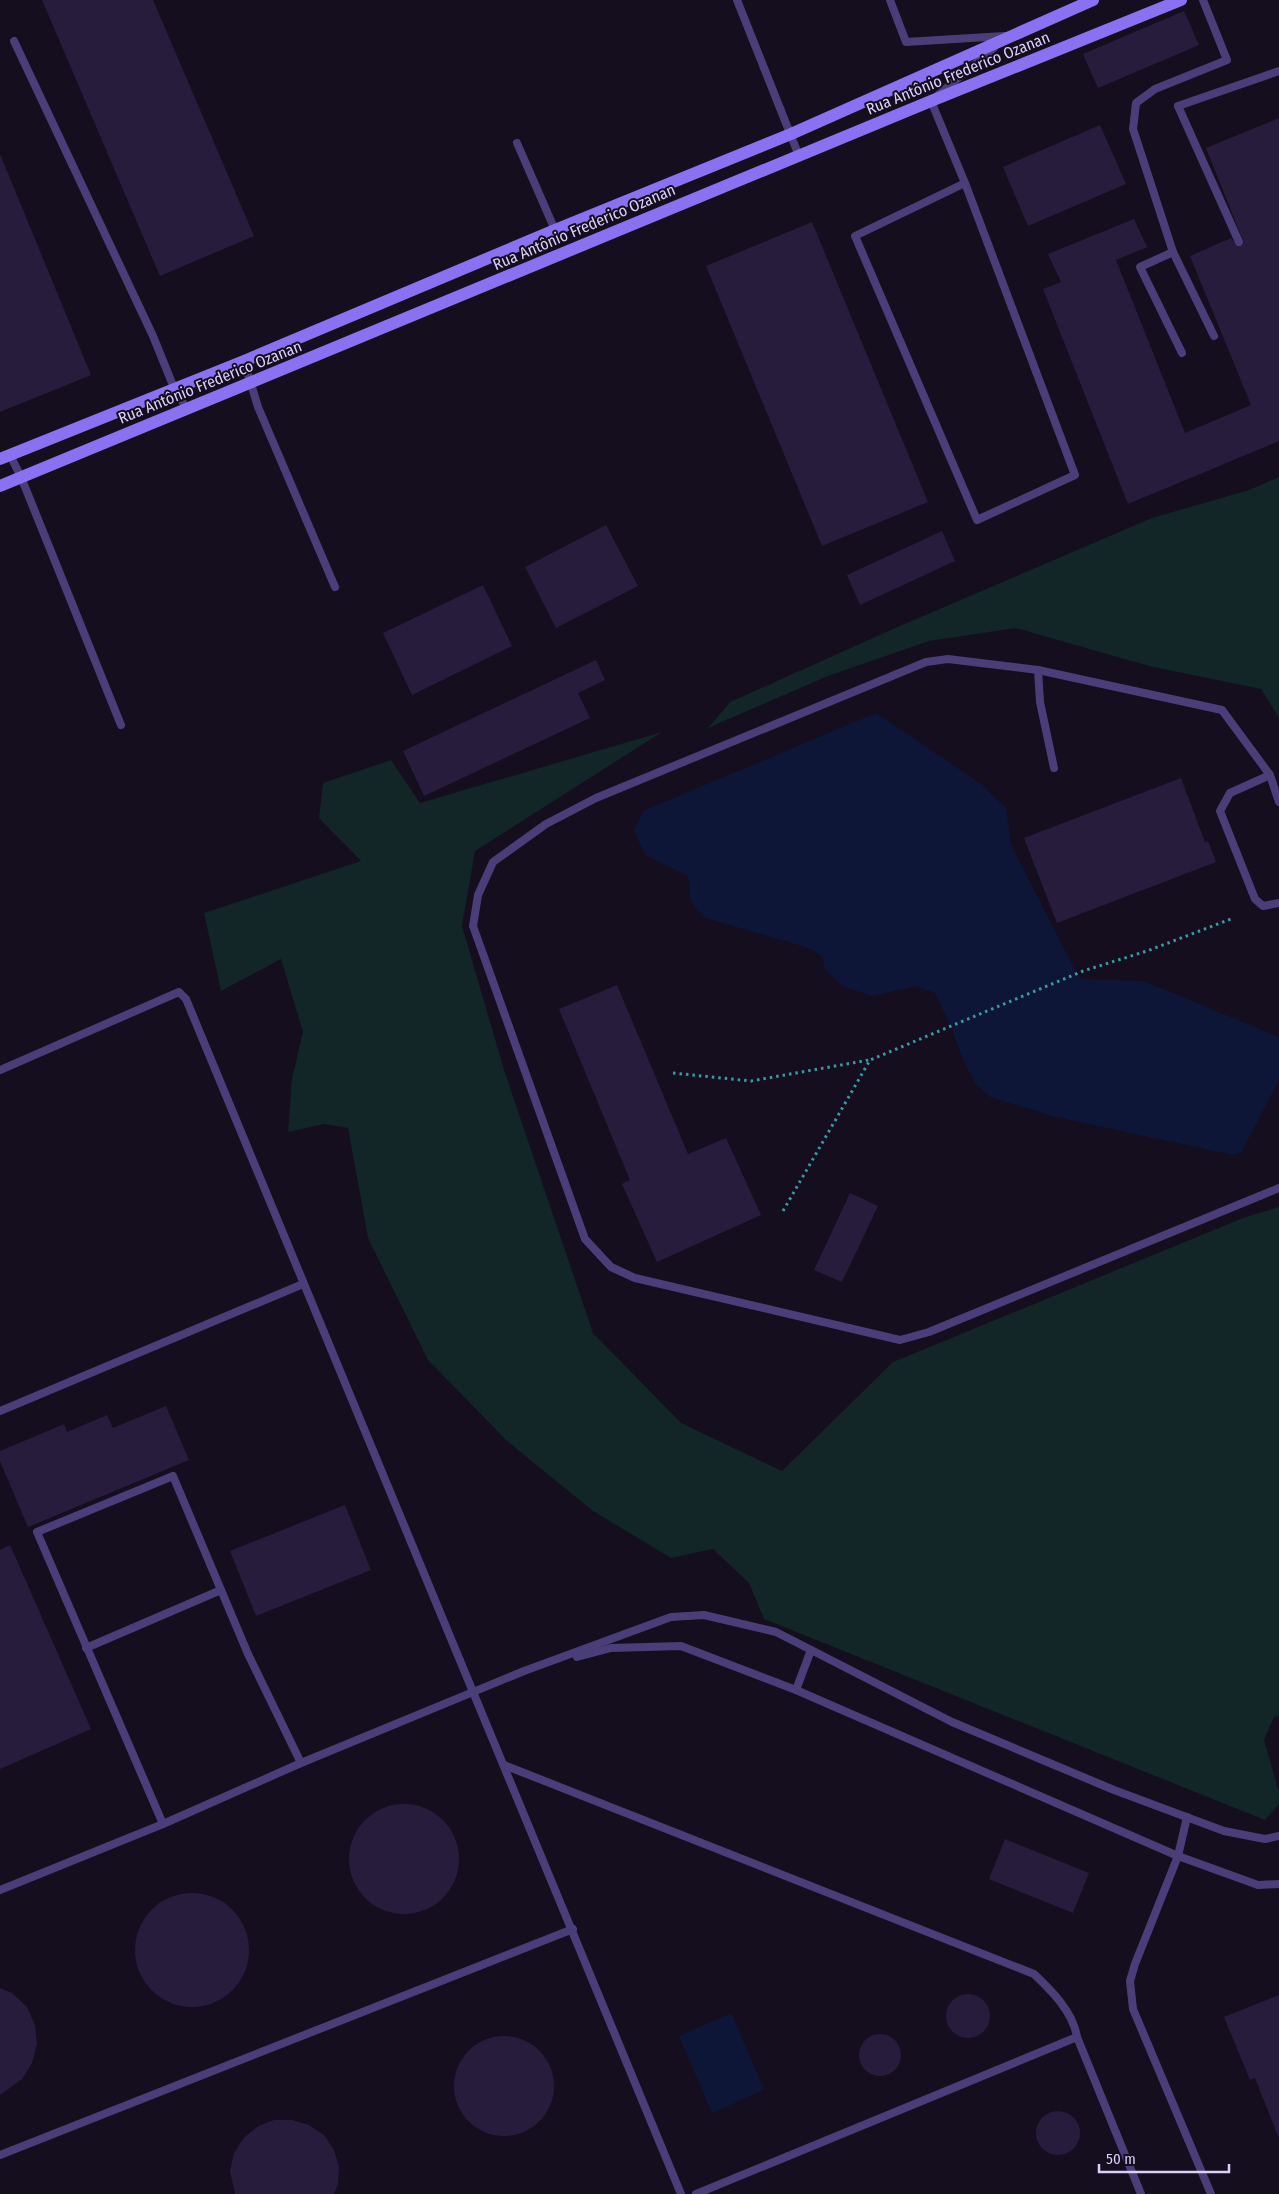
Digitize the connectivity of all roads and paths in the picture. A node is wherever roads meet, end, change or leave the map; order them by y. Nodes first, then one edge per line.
1 (737, 0) edge
2 (890, 0) edge
3 (1092, 0) edge
4 (1181, 0) edge
5 (1203, 0) edge
6 (1008, 36) junction
7 (14, 41) dead end
8 (1279, 70) edge
9 (931, 101) junction
10 (790, 134) junction
11 (517, 142) dead end
12 (799, 156) junction
13 (965, 183) junction
14 (555, 230) junction
15 (1239, 242) dead end
16 (1173, 252) junction
17 (1214, 336) dead end
18 (1182, 353) dead end
19 (244, 361) junction
20 (252, 383) junction
21 (174, 388) junction
22 (187, 409) junction
23 (5, 457) edge
24 (21, 477) junction
25 (0, 486) edge
26 (336, 587) dead end
27 (1038, 670) junction
28 (121, 724) dead end
29 (1054, 768) dead end
30 (1270, 775) junction
31 (1279, 802) edge
32 (1279, 903) edge
33 (1230, 919) dead end
34 (870, 1060) junction
35 (0, 1070) edge
36 (673, 1073) dead end
37 (1279, 1188) edge
38 (783, 1211) dead end
39 (303, 1284) junction
40 (0, 1412) edge
41 (220, 1590) junction
42 (86, 1648) junction
43 (811, 1650) junction
44 (524, 1671) junction
45 (796, 1690) junction
46 (474, 1692) junction
47 (301, 1763) junction
48 (504, 1765) junction
49 (1187, 1817) junction
50 (163, 1824) junction
51 (1279, 1836) edge
52 (1178, 1856) junction
53 (1279, 1884) edge
54 (0, 1890) edge
55 (573, 1929) junction
56 (1077, 2037) junction
57 (0, 2155) edge
58 (681, 2194) edge
59 (696, 2194) edge
60 (1141, 2194) edge
61 (1211, 2194) edge

1 - 10 lane
2 - 6 lane
3 - 6 main road, Rua Antônio Frederico Ozanan
4 - 9 main road, Rua Antônio Frederico Ozanan
5 - 16 lane
6 - 9 lane
6 - 10 main road, Rua Antônio Frederico Ozanan
7 - 21 lane
8 - 15 lane
9 - 12 main road, Rua Antônio Frederico Ozanan
9 - 13 lane
10 - 12 lane
10 - 14 main road, Rua Antônio Frederico Ozanan
11 - 14 lane
12 - 20 main road, Rua Antônio Frederico Ozanan
13 - 13 lane
14 - 19 main road, Rua Antônio Frederico Ozanan
16 - 17 lane
16 - 18 lane
19 - 20 lane
19 - 21 main road, Rua Antônio Frederico Ozanan
20 - 22 main road, Rua Antônio Frederico Ozanan
20 - 26 lane
21 - 22 lane
21 - 23 main road, Rua Antônio Frederico Ozanan
22 - 24 main road, Rua Antônio Frederico Ozanan
23 - 24 lane
24 - 25 main road, Rua Antônio Frederico Ozanan
24 - 28 lane
27 - 29 lane
27 - 30 lane
27 - 37 lane
30 - 31 lane
30 - 32 lane
33 - 34 path
34 - 36 path
34 - 38 path
35 - 39 lane
39 - 40 lane
39 - 46 lane
41 - 42 lane
41 - 42 lane
41 - 47 lane
42 - 50 lane
43 - 44 lane
43 - 45 lane
43 - 49 lane
44 - 45 lane
44 - 46 lane
45 - 52 lane
46 - 47 lane
46 - 48 lane
47 - 50 lane
48 - 55 lane
48 - 56 lane
49 - 51 lane
49 - 52 lane
50 - 54 lane
52 - 53 lane
52 - 61 lane
55 - 57 lane
55 - 58 lane
56 - 59 lane
56 - 60 lane

